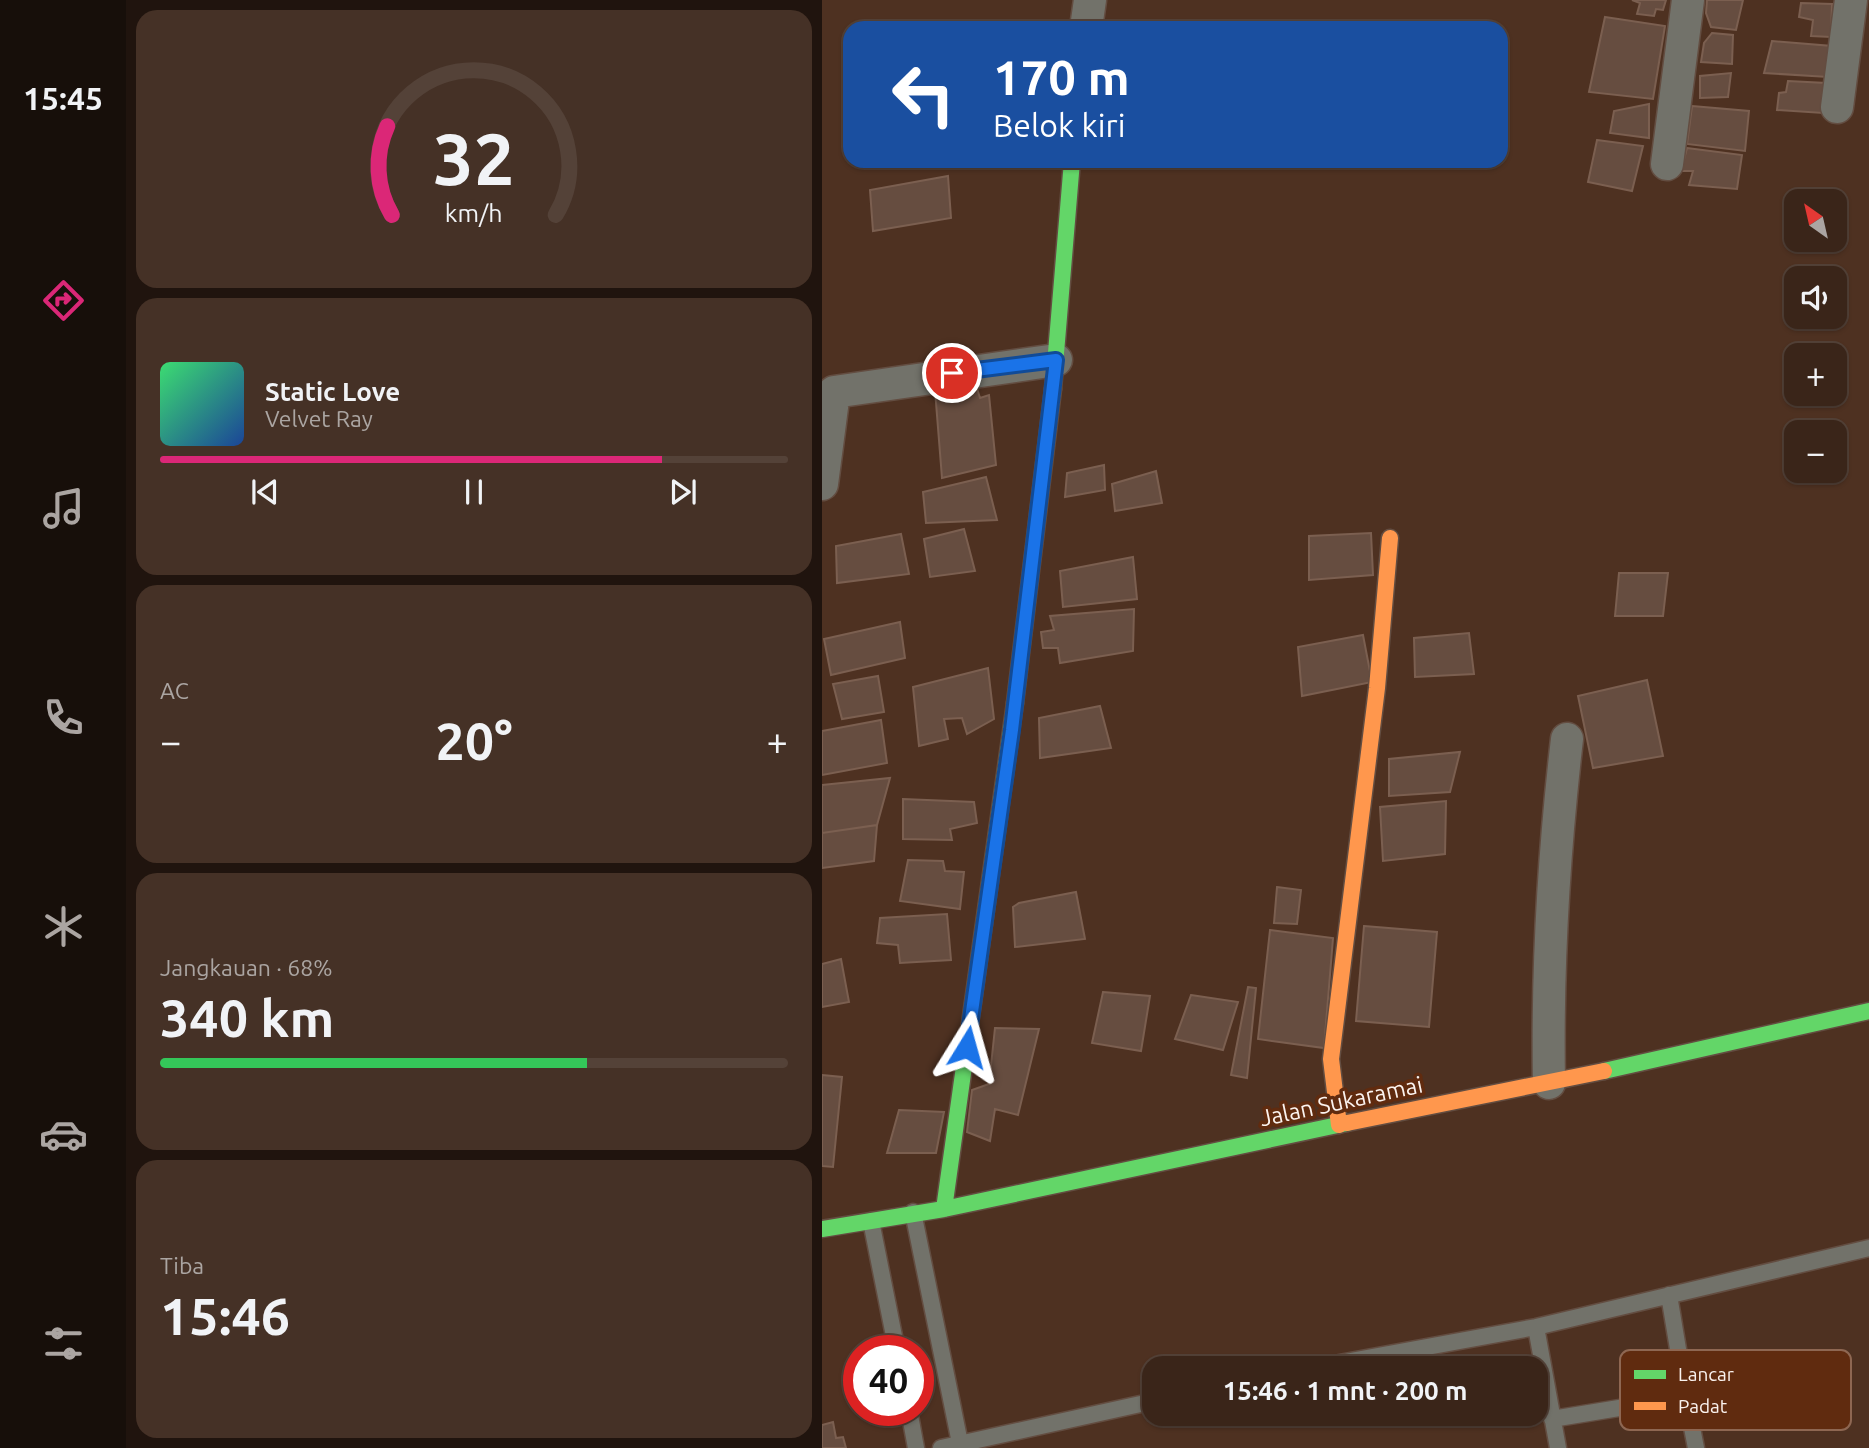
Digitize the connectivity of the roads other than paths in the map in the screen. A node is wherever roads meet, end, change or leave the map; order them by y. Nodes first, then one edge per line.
1 (1090, 0) edge
2 (1688, 0) edge
3 (1851, 0) edge
4 (1087, 21) edge
5 (1837, 107) dead end
6 (1667, 164) dead end
7 (1071, 168) edge
8 (1056, 360) junction
9 (822, 484) edge
10 (1390, 538) dead end
11 (1567, 739) dead end
12 (1868, 1011) edge
13 (1549, 1083) junction
14 (1338, 1125) junction
15 (944, 1209) junction
16 (914, 1212) junction
17 (871, 1221) junction
18 (822, 1229) edge
19 (1868, 1248) edge
20 (1670, 1296) junction
21 (1536, 1327) junction
22 (894, 1335) edge
23 (1679, 1350) edge
24 (1378, 1356) edge
25 (1142, 1404) edge
26 (1620, 1408) edge
27 (1552, 1419) junction
28 (912, 1426) edge
29 (1692, 1430) edge
30 (961, 1446) edge
31 (916, 1448) edge
32 (941, 1448) edge
33 (1558, 1448) edge
34 (1696, 1448) edge

1 - 4 street
2 - 6 street
3 - 5 street
7 - 8 street
8 - 9 street
8 - 15 street
10 - 14 street
11 - 13 street
12 - 13 street, Jalan Sukaramai
13 - 14 street, Jalan Sukaramai
14 - 15 street, Jalan Sukaramai
15 - 16 street, Jalan Sukaramai
16 - 17 street, Jalan Sukaramai
16 - 30 lane
17 - 18 street, Jalan Sukaramai
17 - 22 lane
19 - 20 lane
20 - 21 lane
20 - 23 lane
21 - 24 lane
21 - 27 lane
25 - 30 lane
26 - 27 lane
27 - 33 lane
28 - 31 lane
29 - 34 lane
30 - 32 lane

